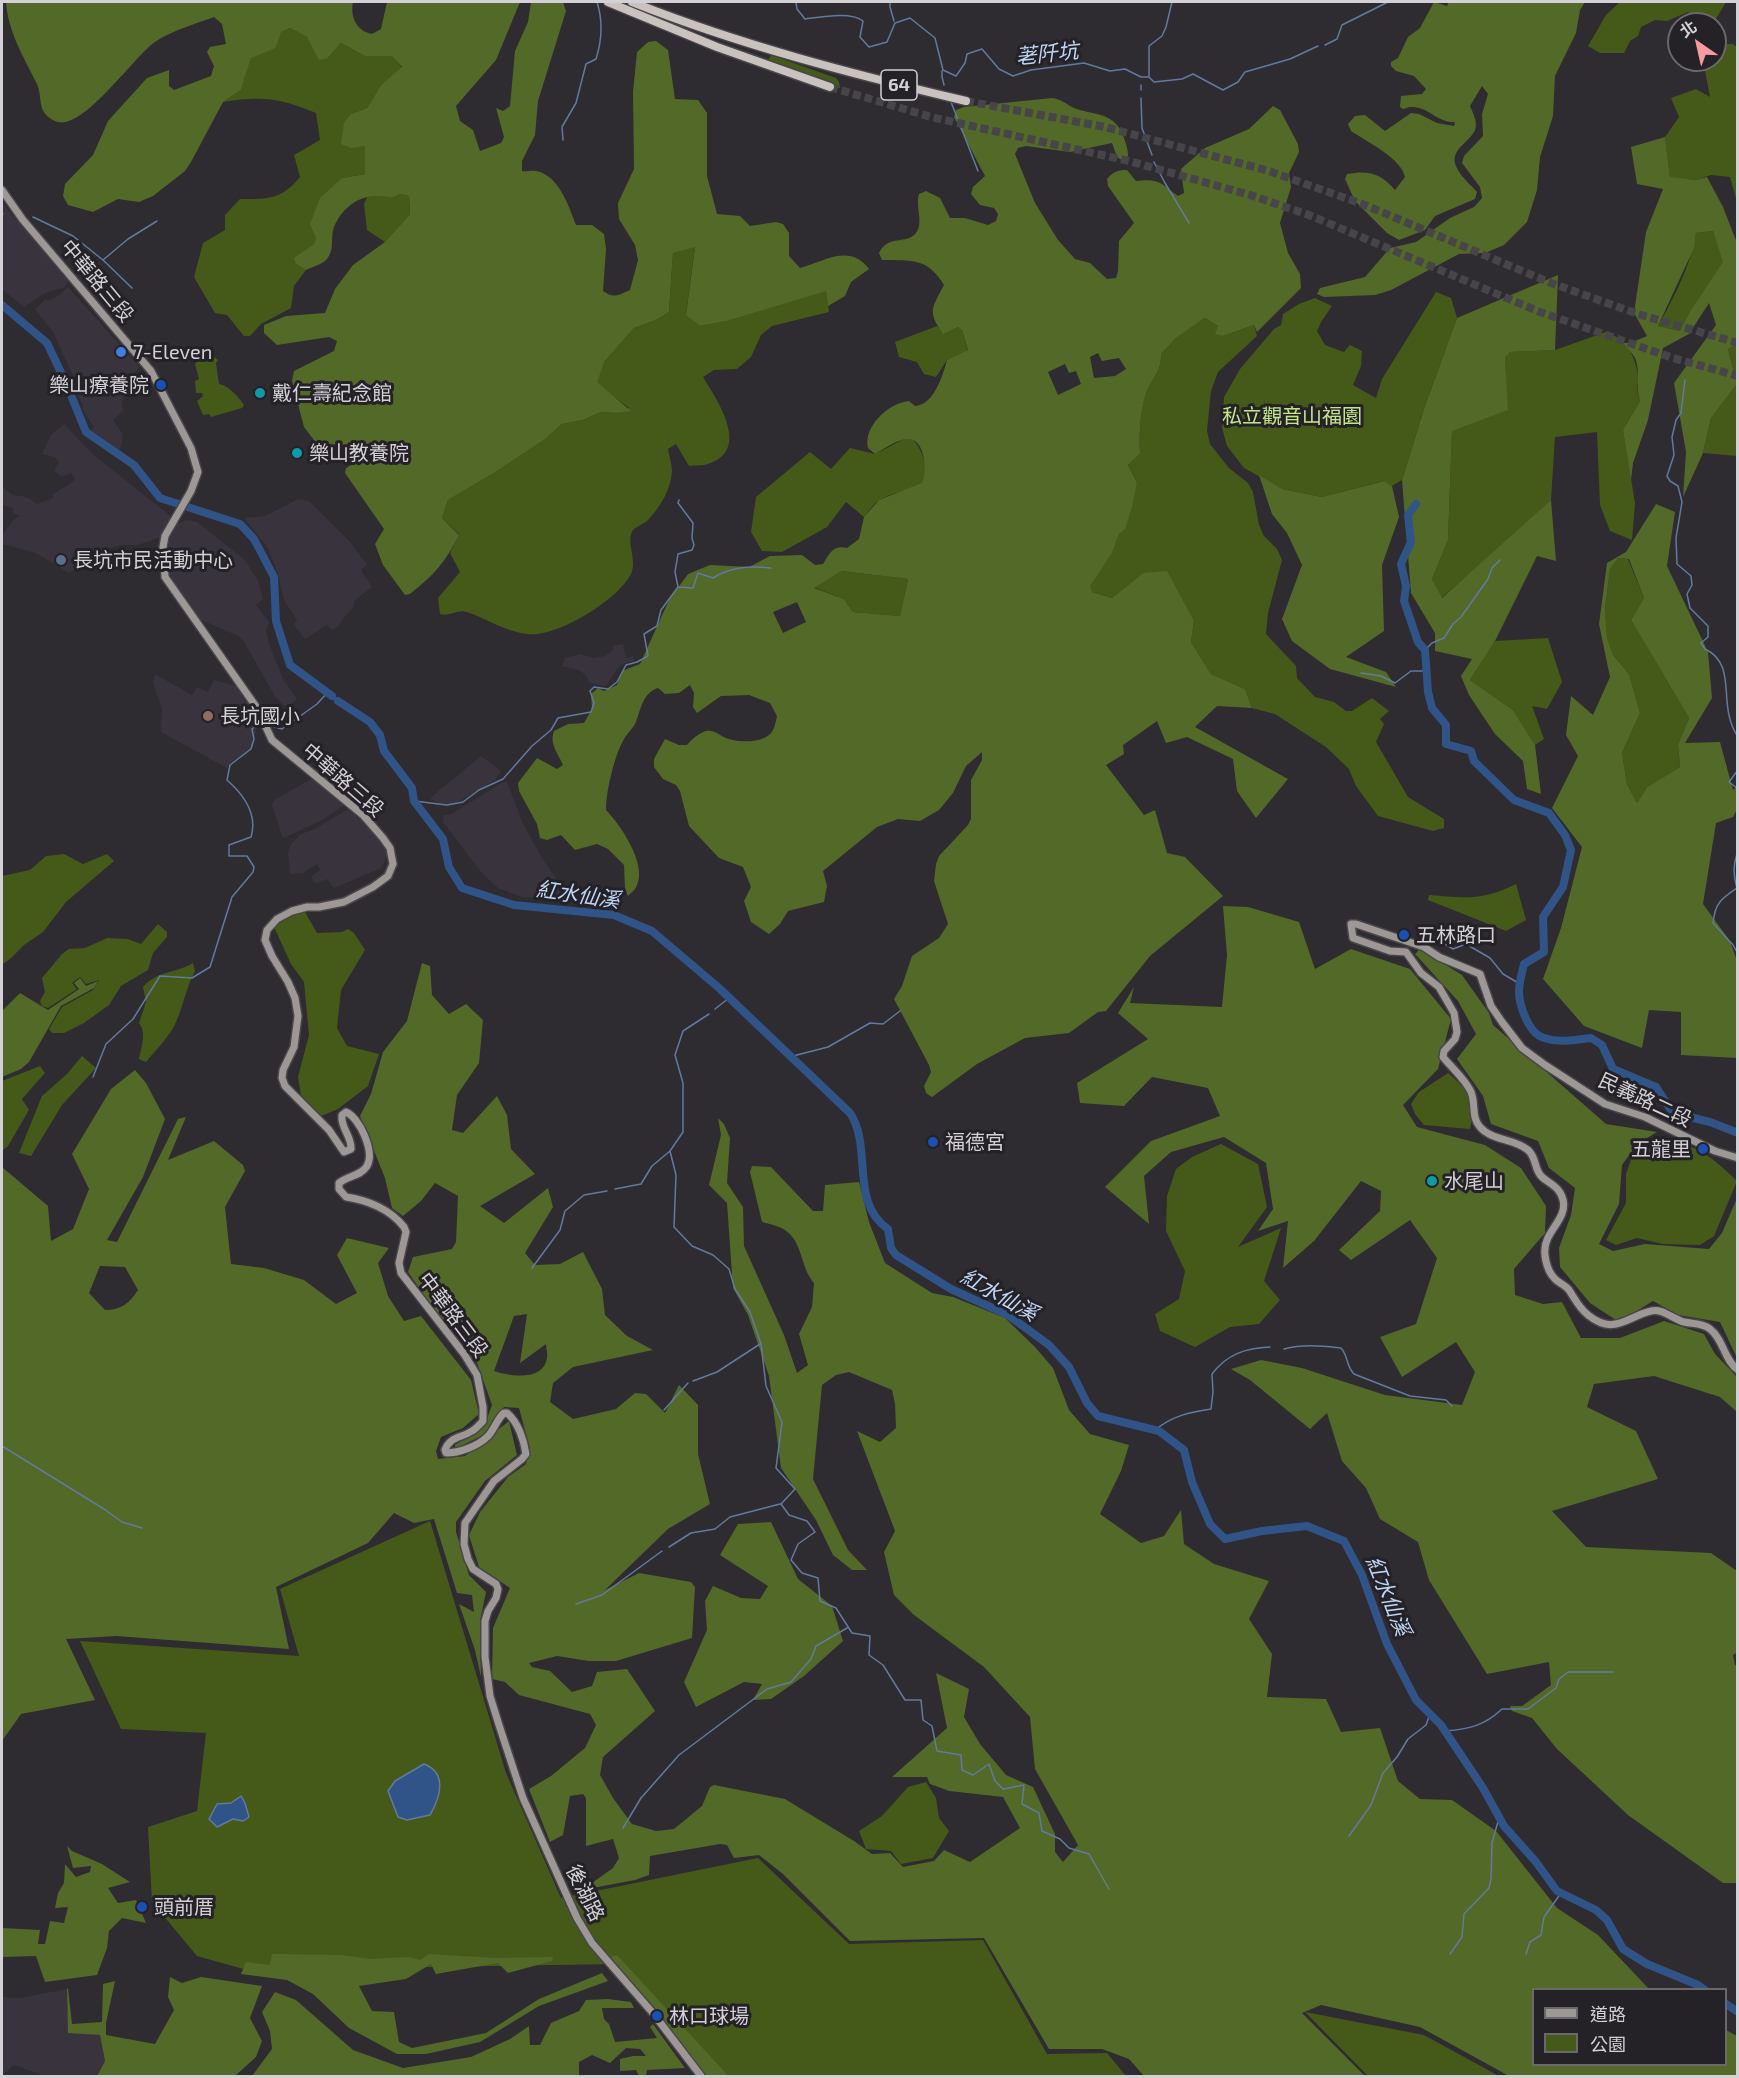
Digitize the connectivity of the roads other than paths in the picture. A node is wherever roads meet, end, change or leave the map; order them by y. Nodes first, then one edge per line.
1 (608, 2) edge
2 (632, 2) edge
3 (830, 87) tunnel mouth
4 (966, 101) tunnel mouth
5 (2, 190) edge
6 (1737, 1158) edge
7 (1737, 1370) edge
8 (490, 1696) joint
9 (701, 2076) edge

1 - 3 highway
2 - 4 highway, 64
5 - 8 main road, 中華路三段
6 - 7 main road, 民義路二段
8 - 9 main road, 後湖路

